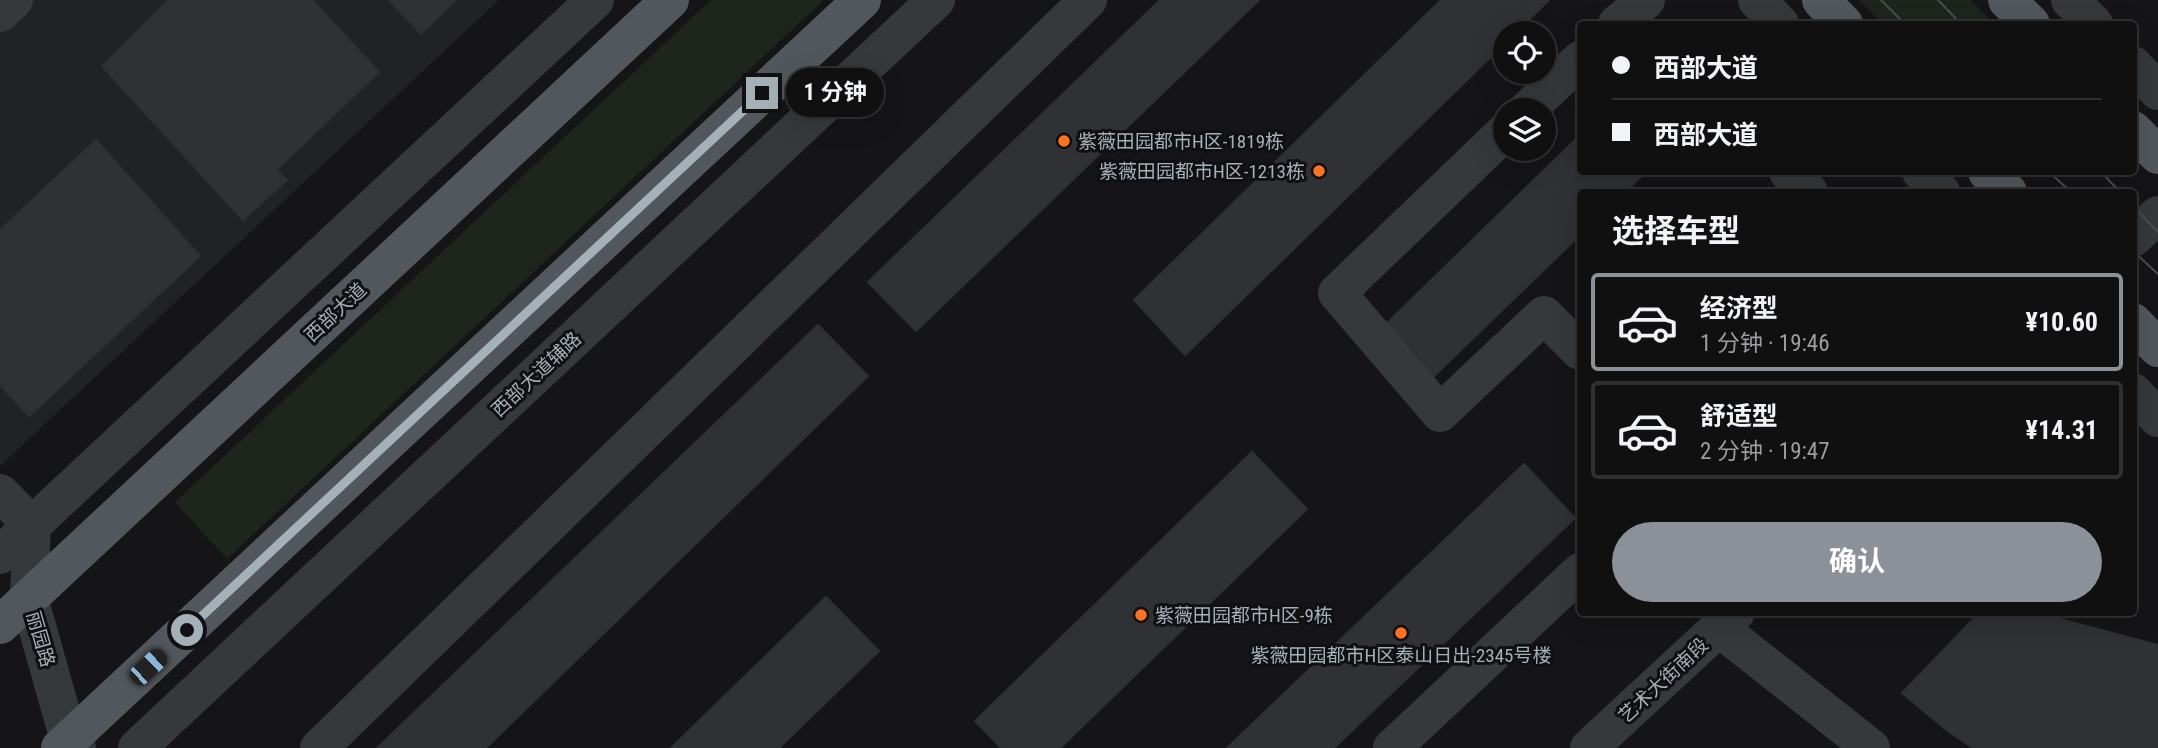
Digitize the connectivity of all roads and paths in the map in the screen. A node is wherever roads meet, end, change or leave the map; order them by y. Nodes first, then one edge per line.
1 (14, 0) edge
2 (595, 0) edge
3 (670, 0) edge
4 (862, 0) edge
5 (936, 0) edge
6 (1088, 0) edge
7 (1757, 0) edge
8 (1821, 0) edge
9 (2007, 0) edge
10 (2070, 0) edge
11 (0, 13) edge
12 (1777, 21) edge
13 (1841, 21) edge
14 (2028, 21) edge
15 (2091, 21) edge
16 (1577, 63) edge
17 (2137, 69) edge
18 (2158, 91) edge
19 (1540, 98) edge
20 (2137, 134) edge
21 (1493, 144) edge
22 (2158, 155) edge
23 (1791, 175) edge
24 (1924, 175) edge
25 (1990, 175) edge
26 (1806, 189) edge
27 (1938, 189) edge
28 (2004, 189) edge
29 (2158, 215) edge
30 (2137, 234) edge
31 (2137, 326) edge
32 (1577, 348) edge
33 (2158, 348) edge
34 (2137, 396) edge
35 (2158, 418) edge
36 (0, 493) edge
37 (32, 525) junction
38 (0, 555) edge
39 (1577, 575) edge
40 (29, 598) junction
41 (1728, 620) edge
42 (0, 625) edge
43 (69, 745) edge
44 (136, 748) edge
45 (319, 748) edge
46 (1392, 748) edge
47 (1590, 748) edge
48 (1871, 748) edge

1 - 11 street
2 - 37 street
3 - 40 main road, 西部大道
4 - 43 main road
5 - 44 street, 西部大道辅路
6 - 45 street
7 - 12 street
8 - 13 main road
9 - 14 main road
10 - 15 street
16 - 19 street
17 - 18 street
20 - 22 main road
21 - 32 street
23 - 26 street
24 - 27 street
25 - 28 main road
29 - 30 street
31 - 33 main road
34 - 35 street
36 - 37 street
37 - 38 street
37 - 40 street, 丽园路
39 - 46 street
40 - 42 main road, 西部大道
40 - 43 street, 丽园路
41 - 47 street, 艺术大街南段
41 - 48 street

